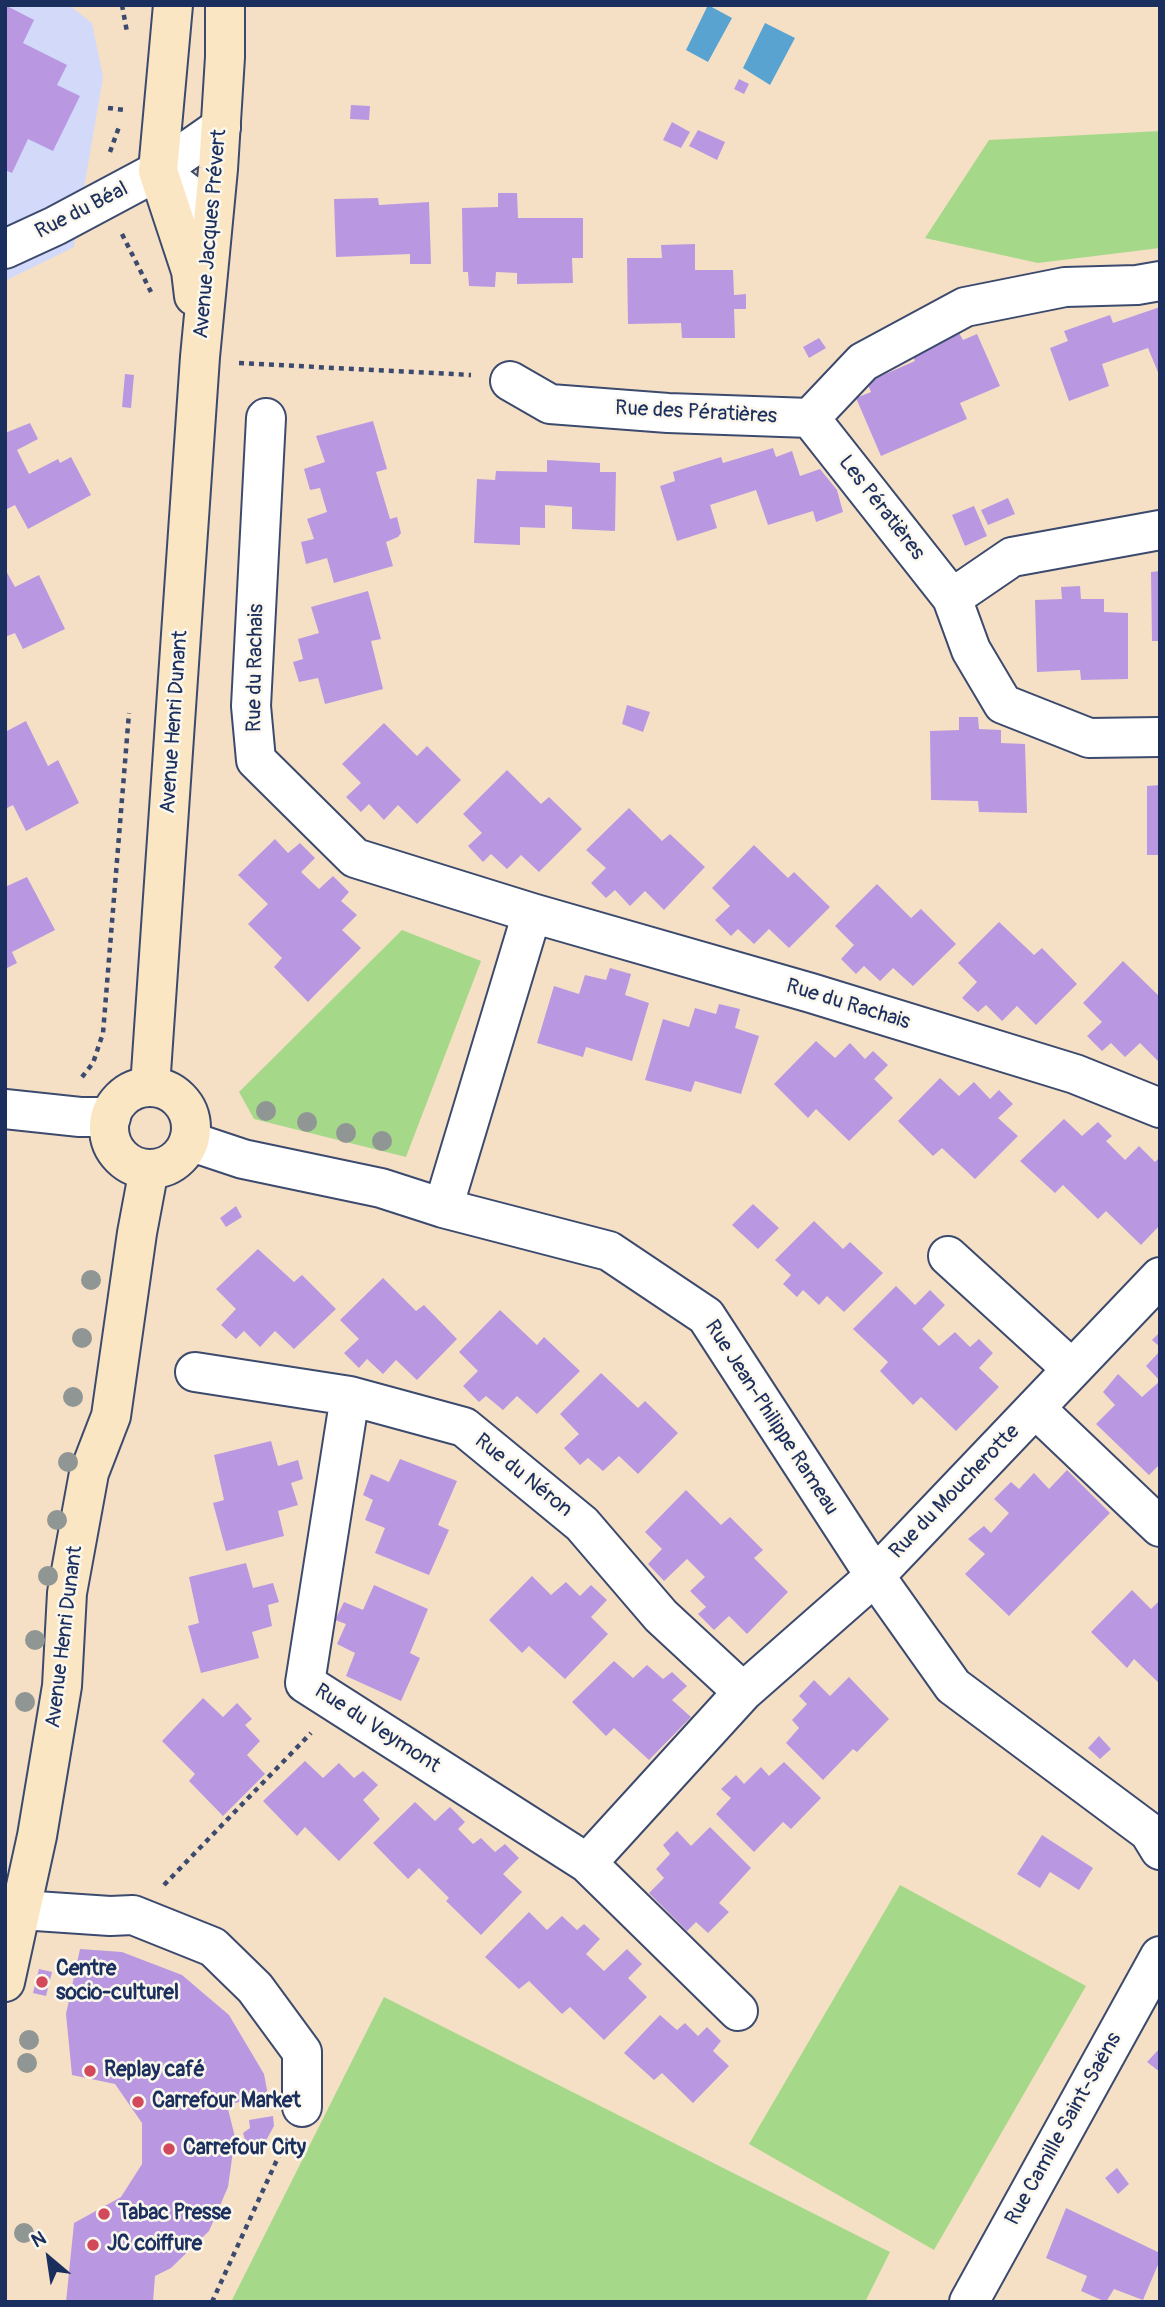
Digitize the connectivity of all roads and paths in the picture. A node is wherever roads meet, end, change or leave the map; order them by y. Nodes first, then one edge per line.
1 (122, 5) edge
2 (225, 5) edge
3 (171, 12) edge
4 (127, 41) dead end
5 (125, 99) dead end
6 (221, 127) junction
7 (109, 155) dead end
8 (158, 171) junction
9 (5, 249) edge
10 (210, 250) junction
11 (1160, 281) edge
12 (200, 357) junction
13 (510, 381) joint
14 (266, 418) dead end
15 (810, 418) junction
16 (1160, 530) edge
17 (952, 598) junction
18 (129, 713) dead end
19 (1160, 737) edge
20 (533, 913) junction
21 (93, 1063) dead end
22 (150, 1087) junction
23 (1160, 1108) edge
24 (5, 1109) edge
25 (111, 1117) junction
26 (189, 1141) junction
27 (149, 1169) junction
28 (443, 1208) junction
29 (948, 1256) dead end
30 (1160, 1277) edge
31 (1072, 1370) junction
32 (195, 1372) dead end
33 (350, 1396) junction
34 (1035, 1408) junction
35 (1160, 1527) edge
36 (875, 1576) junction
37 (743, 1692) junction
38 (335, 1702) junction
39 (1160, 1850) edge
40 (586, 1863) junction
41 (21, 1910) junction
42 (133, 1915) junction
43 (1160, 1956) edge
44 (5, 1982) edge
45 (738, 2011) dead end
46 (302, 2106) joint
47 (212, 2302) edge
48 (969, 2302) edge

1 - 4 path
2 - 6 main road, Avenue Jacques Prévert
3 - 8 main road, Avenue Jacques Prévert
5 - 7 path
6 - 8 street, Rue du Béal
6 - 10 main road, Avenue Jacques Prévert
8 - 9 street, Rue du Béal
8 - 10 street
8 - 12 main road, Avenue Jacques Prévert
10 - 12 main road, Avenue Jacques Prévert
11 - 15 street
12 - 13 path
12 - 22 main road, Avenue Henri Dunant
13 - 15 street, Rue des Pératières
14 - 20 street, Rue du Rachais
15 - 17 street, Les Pératières
16 - 17 street
17 - 19 street, Les Pératières
18 - 21 path
20 - 23 street, Rue du Rachais
20 - 28 street
22 - 25 main road
22 - 26 main road
24 - 25 street
25 - 27 main road
26 - 27 main road
26 - 28 street, Rue Jean-Philippe Rameau
27 - 41 main road, Avenue Henri Dunant
28 - 36 street, Rue Jean-Philippe Rameau
29 - 31 street
30 - 31 street, Rue du Moucherotte
31 - 34 street, Rue du Moucherotte
32 - 33 street, Rue du Néron
33 - 37 street, Rue du Néron
33 - 38 street, Rue du Veymont
34 - 35 street, Rue du Moucherotte
34 - 36 street, Rue du Moucherotte
36 - 37 street
36 - 39 street, Rue Jean-Philippe Rameau
37 - 40 street
38 - 40 street, Rue du Veymont
38 - 42 path
40 - 45 street, Rue du Veymont
41 - 42 street
41 - 44 main road, Avenue Henri Dunant
42 - 46 street
43 - 48 street, Rue Camille Saint-Saëns
46 - 47 path

